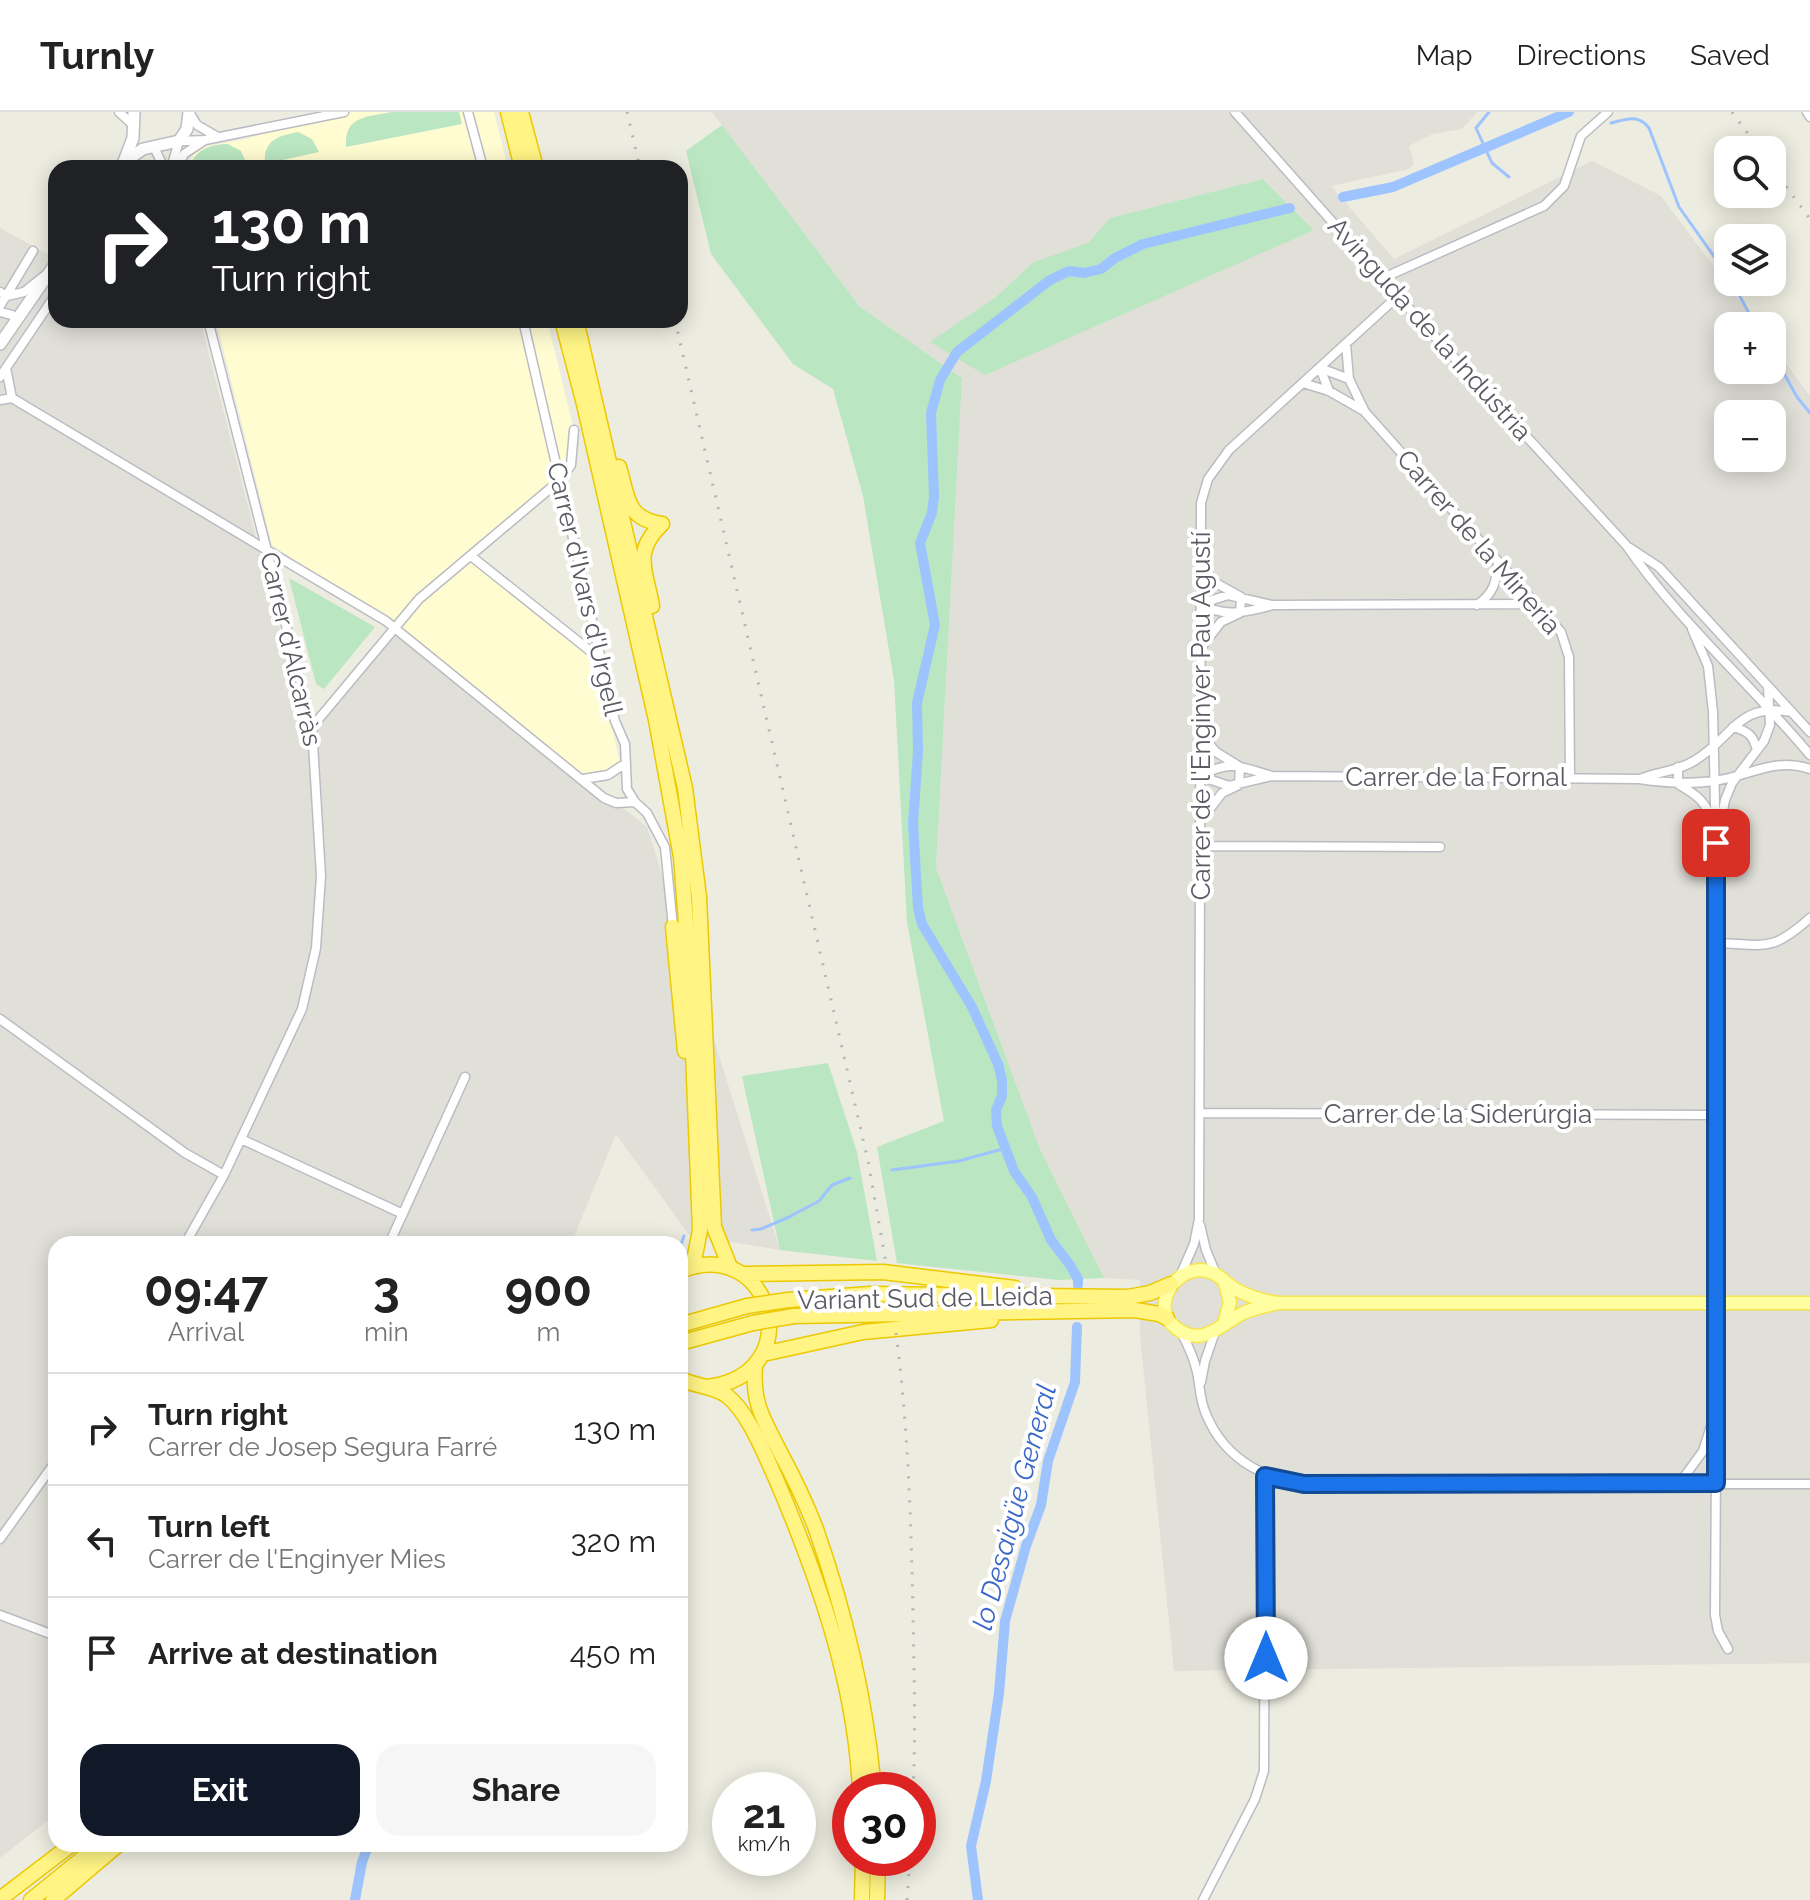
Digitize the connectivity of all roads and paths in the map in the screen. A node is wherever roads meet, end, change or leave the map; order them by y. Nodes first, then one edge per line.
1 (119, 112) edge
2 (134, 112) edge
3 (189, 112) edge
4 (344, 112) edge
5 (468, 112) edge
6 (508, 112) edge
7 (521, 112) edge
8 (1235, 112) edge
9 (1608, 112) edge
10 (133, 125) junction
11 (217, 137) junction
12 (205, 140) junction
13 (179, 141) junction
14 (154, 147) junction
15 (124, 160) edge
16 (129, 160) edge
17 (160, 160) edge
18 (175, 160) edge
19 (180, 160) edge
20 (481, 160) edge
21 (520, 160) edge
22 (534, 160) edge
23 (33, 251) dead end
24 (48, 272) edge
25 (48, 275) edge
26 (1383, 278) junction
27 (3, 294) edge
28 (1398, 296) junction
29 (0, 306) edge
30 (48, 306) edge
31 (0, 312) edge
32 (17, 319) junction
33 (210, 328) edge
34 (525, 328) edge
35 (564, 328) edge
36 (578, 328) edge
37 (0, 344) edge
38 (1346, 344) junction
39 (6, 368) junction
40 (1320, 368) junction
41 (0, 377) edge
42 (1349, 379) junction
43 (1303, 383) junction
44 (1329, 391) junction
45 (12, 398) junction
46 (0, 400) edge
47 (1365, 412) junction
48 (574, 430) dead end
49 (604, 442) junction
50 (559, 481) junction
51 (1626, 545) junction
52 (269, 553) junction
53 (471, 556) junction
54 (1498, 563) junction
55 (1200, 565) junction
56 (1241, 597) junction
57 (1200, 604) junction
58 (1535, 604) junction
59 (1273, 605) junction
60 (1477, 605) junction
61 (1240, 613) junction
62 (1690, 623) junction
63 (393, 626) junction
64 (649, 634) junction
65 (1200, 650) junction
66 (600, 658) junction
67 (1768, 686) junction
68 (1771, 708) junction
69 (1792, 712) junction
70 (312, 727) junction
71 (1733, 727) junction
72 (1810, 732) edge
73 (1201, 735) junction
74 (1714, 745) junction
75 (1757, 750) junction
76 (1810, 755) edge
77 (626, 763) junction
78 (1240, 767) junction
79 (1678, 767) junction
80 (1810, 769) edge
81 (1200, 776) junction
82 (1272, 776) junction
83 (1736, 777) junction
84 (1570, 778) junction
85 (583, 779) junction
86 (1639, 779) junction
87 (1714, 781) junction
88 (1678, 784) junction
89 (1239, 785) junction
90 (635, 802) junction
91 (1201, 819) junction
92 (1716, 843) junction
93 (1202, 846) junction
94 (1440, 847) dead end
95 (1810, 918) edge
96 (673, 927) joint
97 (1718, 943) junction
98 (0, 1019) edge
99 (465, 1077) dead end
100 (1200, 1113) junction
101 (1715, 1115) junction
102 (241, 1139) junction
103 (695, 1147) junction
104 (224, 1175) junction
105 (403, 1214) junction
106 (1199, 1219) junction
107 (190, 1236) edge
108 (393, 1236) edge
109 (688, 1263) edge
110 (688, 1268) edge
111 (736, 1270) junction
112 (1220, 1278) junction
113 (1176, 1281) junction
114 (1279, 1303) junction
115 (1810, 1303) edge
116 (1071, 1304) junction
117 (1167, 1318) junction
118 (688, 1323) edge
119 (1220, 1328) junction
120 (1181, 1331) junction
121 (688, 1341) edge
122 (759, 1360) junction
123 (688, 1381) edge
124 (706, 1387) junction
125 (1200, 1395) junction
126 (1716, 1412) junction
127 (48, 1472) edge
128 (1265, 1476) junction
129 (1716, 1483) junction
130 (1679, 1484) junction
131 (1810, 1484) edge
132 (0, 1539) edge
133 (0, 1615) edge
134 (48, 1633) edge
135 (1728, 1649) dead end
136 (857, 1772) edge
137 (872, 1772) edge
138 (55, 1852) edge
139 (62, 1852) edge
140 (90, 1852) edge
141 (110, 1852) edge
142 (863, 1876) edge
143 (878, 1876) edge
144 (13, 1890) junction
145 (0, 1899) edge
146 (31, 1900) edge
147 (53, 1900) edge
148 (862, 1900) edge
149 (877, 1900) edge
150 (1203, 1900) edge

1 - 10 street
2 - 10 street
3 - 11 street
3 - 13 street
4 - 11 street
5 - 20 street
6 - 21 highway
7 - 22 highway
8 - 26 street, Avinguda de la Indústria
9 - 26 street
10 - 14 street
10 - 15 street
11 - 12 street
12 - 13 street
12 - 19 street
13 - 14 street
13 - 18 street
14 - 16 street
14 - 17 street
23 - 27 street
24 - 27 street
25 - 32 street
26 - 28 street, Avinguda de la Indústria
27 - 29 street
28 - 38 street, Carrer de l'Enginyer Pau Agustí
28 - 51 street, Avinguda de la Indústria
30 - 39 street
31 - 32 street
32 - 37 street
33 - 52 street, Carrer d'Alcarràs
34 - 50 street, Carrer d'Ivars d'Urgell
35 - 103 highway
36 - 49 highway
38 - 40 street, Carrer de l'Enginyer Pau Agustí
38 - 42 street, Carrer de la Mineria
39 - 41 street
39 - 45 street
40 - 42 street
40 - 43 street, Carrer de l'Enginyer Pau Agustí
40 - 44 street
42 - 47 street, Carrer de la Mineria
43 - 44 street, Carrer de la Mineria
43 - 55 street, Carrer de l'Enginyer Pau Agustí
44 - 47 street, Carrer de la Mineria
45 - 46 street
45 - 52 street
47 - 54 street, Carrer de la Mineria
48 - 50 street
49 - 64 highway
49 - 64 highway
50 - 53 street
50 - 66 street, Carrer d'Ivars d'Urgell
51 - 62 street, Avinguda de la Indústria
51 - 67 street, Avinguda de la Indústria
52 - 63 street
52 - 70 street, Carrer d'Alcarràs
53 - 63 street
53 - 66 street
54 - 58 street, Carrer de la Mineria
54 - 60 street
55 - 56 street
55 - 57 street, Carrer de l'Enginyer Pau Agustí
56 - 57 street
56 - 59 street
56 - 61 street
57 - 61 street
57 - 65 street, Carrer de l'Enginyer Pau Agustí
58 - 60 street
58 - 84 street, Carrer de la Mineria
59 - 60 street
59 - 61 street
61 - 65 street
62 - 68 street, Avinguda de la Indústria
62 - 74 street
63 - 70 street
63 - 85 street
64 - 111 highway
65 - 73 street, Carrer de l'Enginyer Pau Agustí
66 - 77 street, Carrer d'Ivars d'Urgell
67 - 68 street
67 - 69 street, Avinguda de la Indústria
68 - 69 street
68 - 71 street, Carrer de la Fornal
68 - 75 street
68 - 76 street, Avinguda de la Indústria
69 - 72 street, Avinguda de la Indústria
70 - 102 street, Carrer d'Alcarràs
71 - 74 street, Carrer de la Fornal
71 - 75 street
73 - 78 street, Carrer de la Fornal
73 - 81 street, Carrer de l'Enginyer Pau Agustí
74 - 79 street, Carrer de la Fornal
74 - 87 street
75 - 83 street
77 - 85 street
77 - 90 street, Carrer d'Ivars d'Urgell
78 - 81 street, Carrer de la Fornal
78 - 82 street, Carrer de la Fornal
78 - 89 street
79 - 86 street, Carrer de la Fornal
79 - 88 street
80 - 83 street, Carrer de la Fornal
81 - 89 street, Carrer de la Fornal
81 - 91 street, Carrer de l'Enginyer Pau Agustí
82 - 84 street, Carrer de la Fornal
82 - 89 street, Carrer de la Fornal
83 - 87 street, Carrer de la Fornal
83 - 92 street
84 - 86 street, Carrer de la Fornal
85 - 90 street
86 - 88 street, Carrer de la Fornal
87 - 88 street, Carrer de la Fornal
87 - 92 street
88 - 92 street
89 - 91 street, Carrer de la Fornal
90 - 96 street, Carrer d'Ivars d'Urgell
91 - 93 street, Carrer de l'Enginyer Pau Agustí
92 - 97 street
93 - 94 street
93 - 100 street, Carrer de l'Enginyer Pau Agustí
95 - 97 street
96 - 103 highway
97 - 101 street
98 - 104 street
99 - 105 street
100 - 101 street, Carrer de la Siderúrgia
100 - 106 street, Carrer de l'Enginyer Pau Agustí
101 - 126 street, bridge
102 - 104 street, Carrer d'Alcarràs
102 - 105 street
103 - 109 highway
104 - 107 street, Carrer d'Alcarràs
105 - 108 street
106 - 112 street, Carrer de l'Enginyer Pau Agustí
106 - 113 street, Carrer de l'Enginyer Pau Agustí
110 - 111 highway
111 - 116 highway
111 - 122 highway
112 - 113 main road
112 - 114 main road
112 - 119 main road
113 - 116 highway, Variant Sud de Lleida
113 - 117 main road
114 - 115 main road
114 - 119 main road
116 - 117 highway, Variant Sud de Lleida
116 - 118 highway, Variant Sud de Lleida, bridge
116 - 121 highway, Variant Sud de Lleida, bridge
116 - 122 highway
117 - 120 main road
119 - 120 main road
119 - 125 street
120 - 125 street
122 - 124 highway
122 - 137 highway
123 - 124 highway
124 - 136 highway
125 - 128 street
126 - 129 street
126 - 130 street
127 - 132 street
128 - 130 street
128 - 150 street
129 - 130 street
129 - 131 street
129 - 135 street
133 - 134 street
138 - 144 highway
139 - 144 highway
140 - 146 highway
141 - 147 highway
142 - 148 highway
143 - 149 highway
144 - 145 highway

